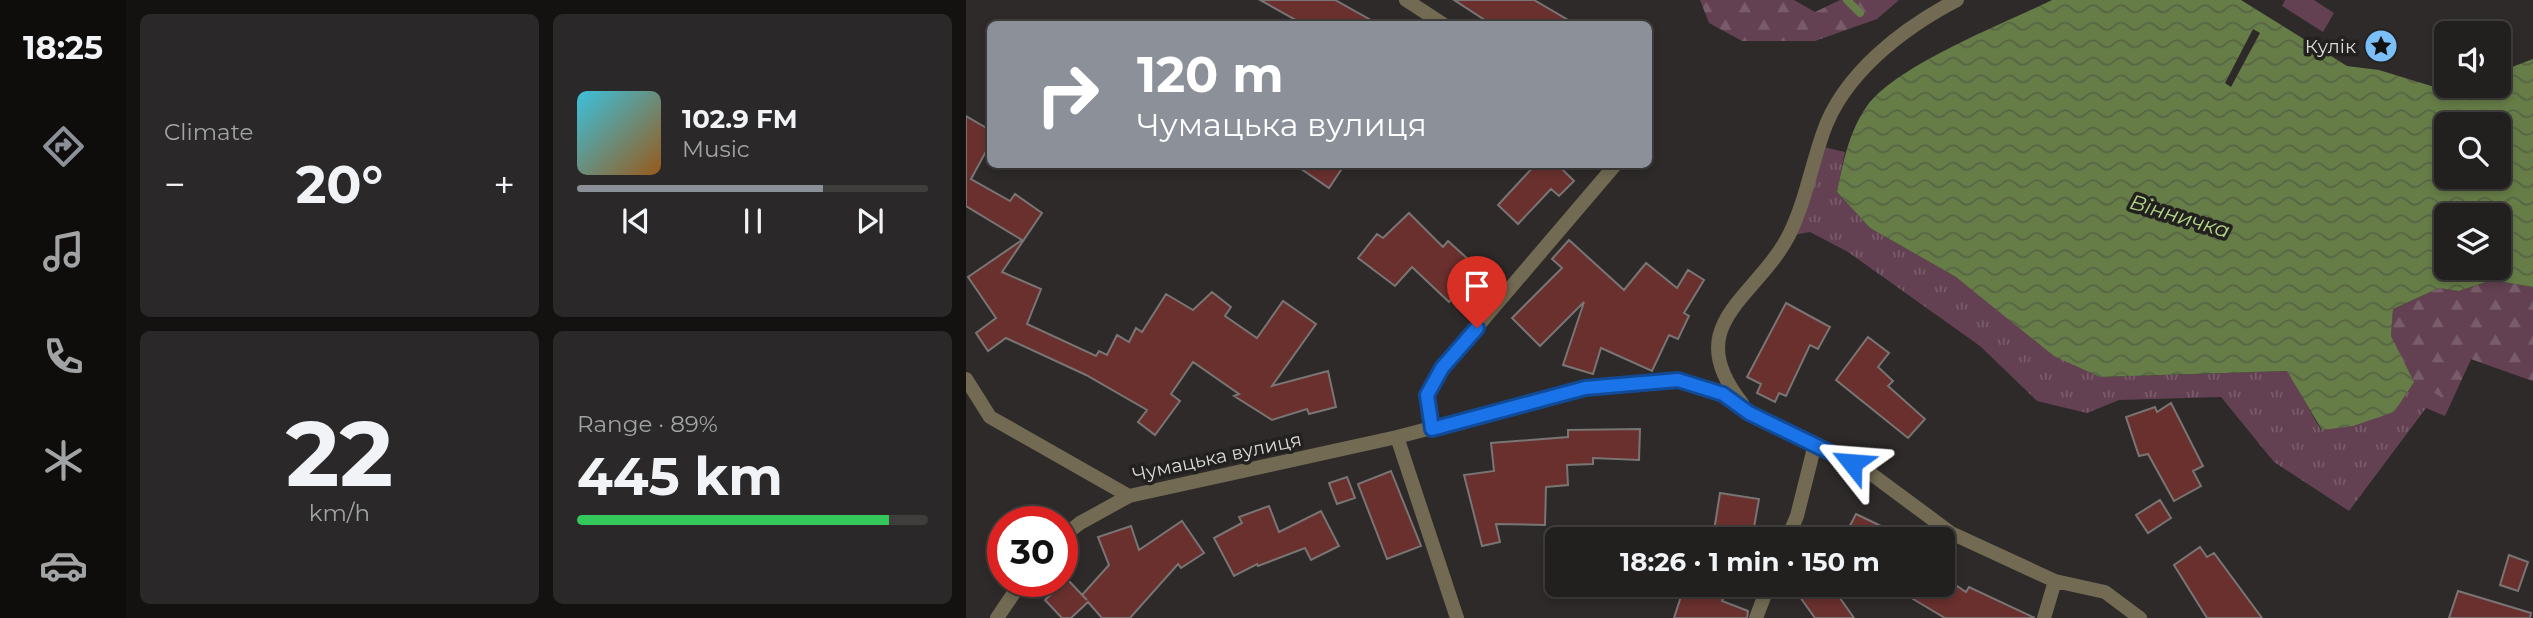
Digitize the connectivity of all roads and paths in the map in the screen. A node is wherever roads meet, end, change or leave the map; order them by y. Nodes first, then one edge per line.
1 (1406, 0) edge
2 (1957, 0) edge
3 (1438, 21) edge
4 (1613, 168) edge
5 (966, 379) edge
6 (1749, 413) junction
7 (1432, 429) junction
8 (1397, 437) junction
9 (1815, 444) junction
10 (1129, 496) junction
11 (1078, 525) edge
12 (1792, 527) edge
13 (2055, 581) junction
14 (1011, 597) edge
15 (1764, 597) edge
16 (997, 618) edge
17 (1457, 618) edge
18 (1756, 618) edge
19 (2044, 618) edge
20 (2140, 618) edge

1 - 3 street
2 - 6 street
4 - 7 street
5 - 10 street, Чумацька вулиця
6 - 7 street, Чумацька вулиця
6 - 9 street, Чумацька вулиця
7 - 8 street, Чумацька вулиця
8 - 10 street, Чумацька вулиця
8 - 17 street
9 - 12 street
9 - 13 street, Чумацька вулиця
10 - 11 street
13 - 19 street
13 - 20 street, Чумацька вулиця
14 - 16 street
15 - 18 street

